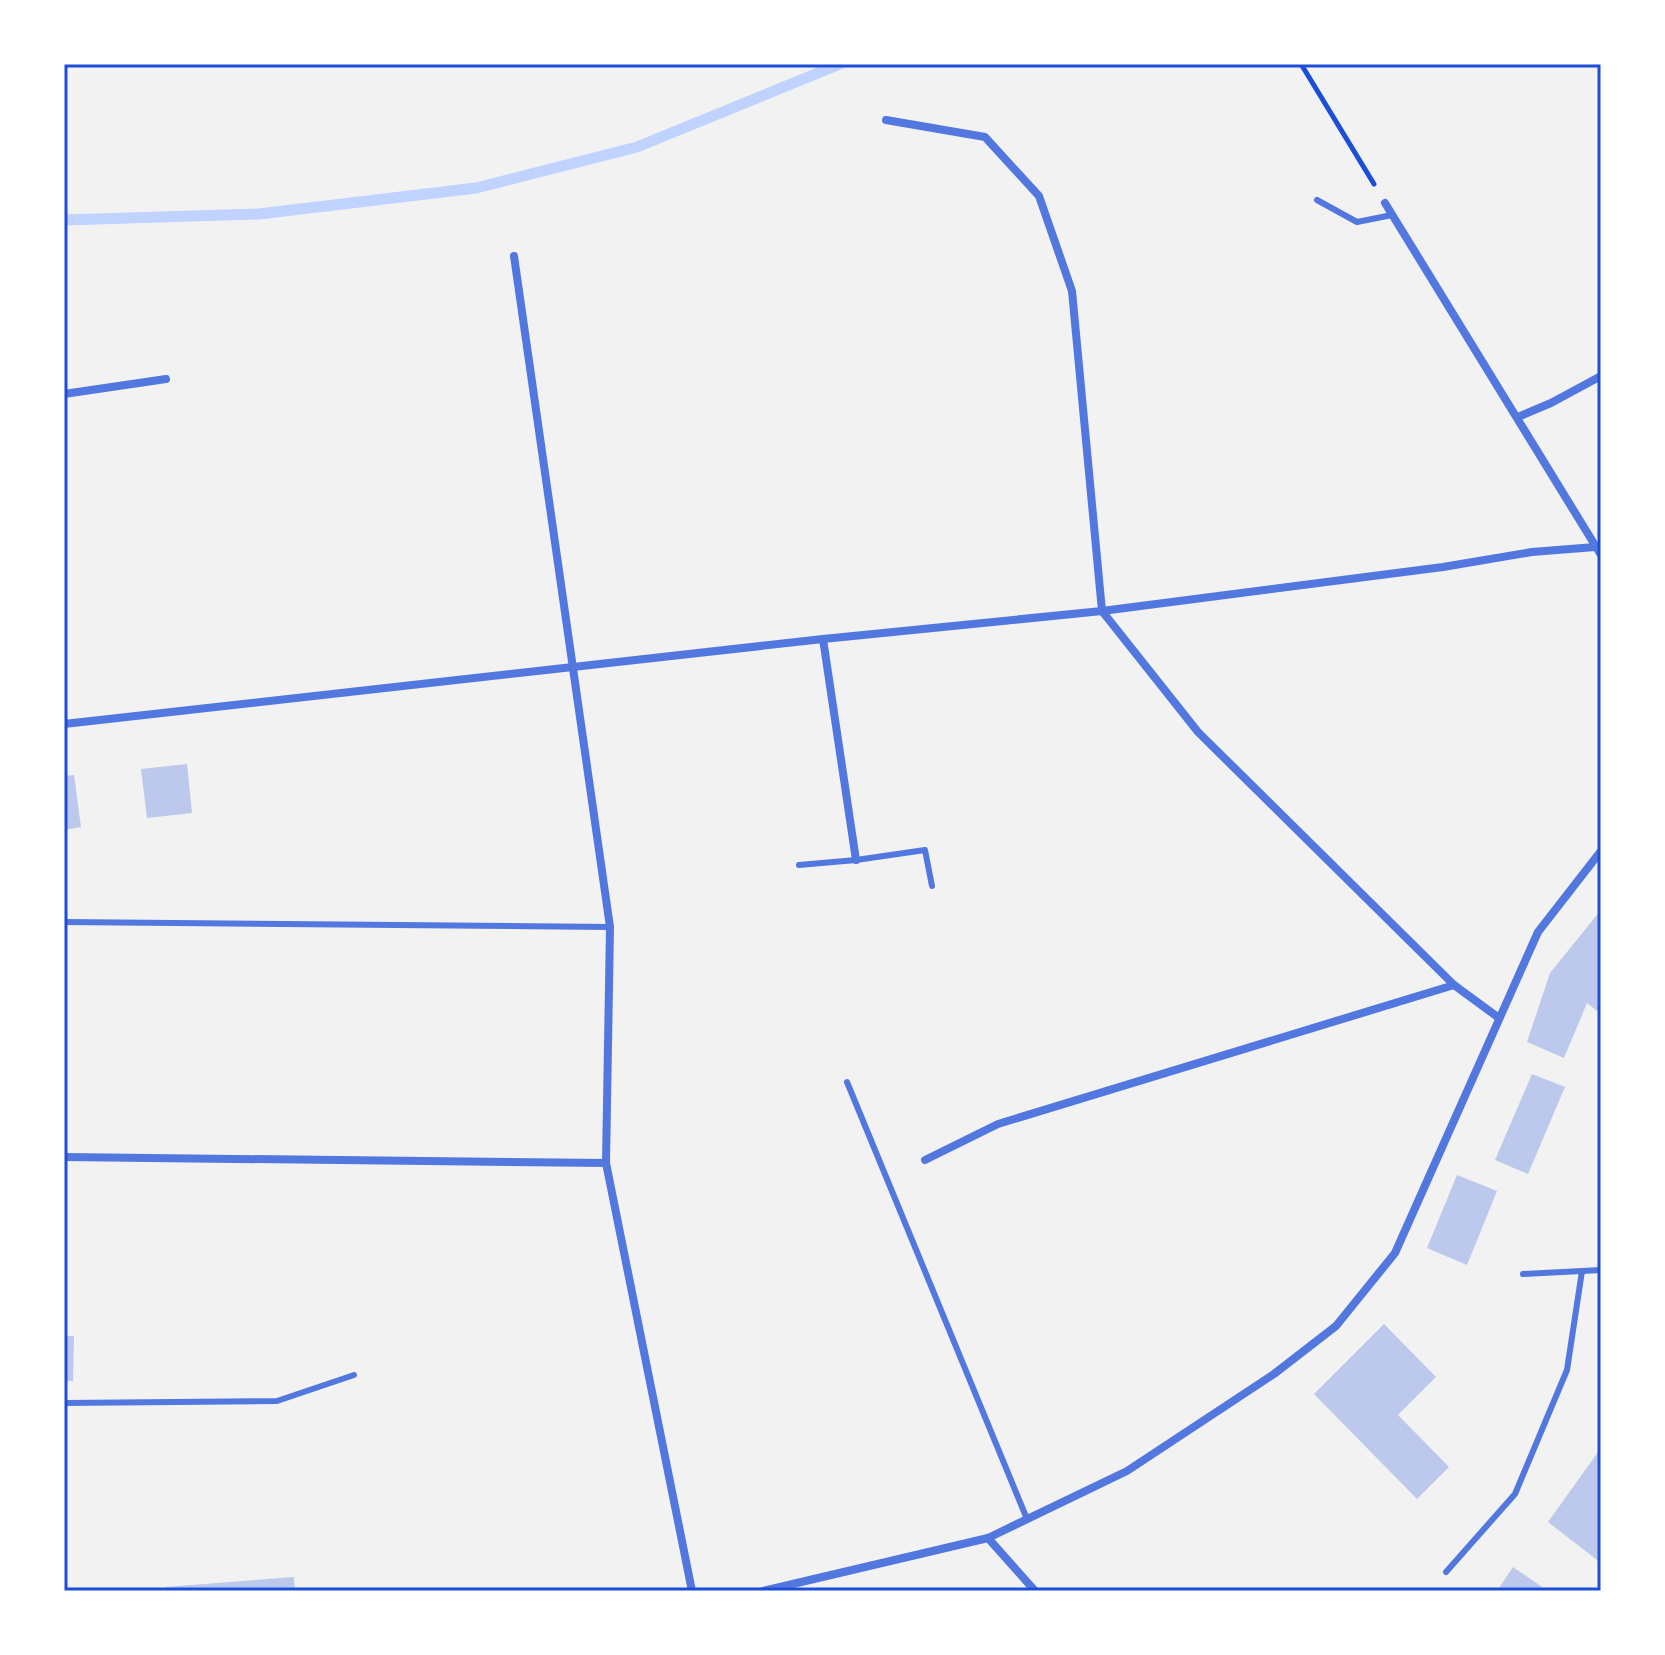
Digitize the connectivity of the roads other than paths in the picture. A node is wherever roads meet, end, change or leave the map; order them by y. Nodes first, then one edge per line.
1 (886, 120) dead end
2 (1317, 200) dead end
3 (1385, 203) road end
4 (1392, 215) junction
5 (514, 256) dead end
6 (1601, 376) edge
7 (166, 379) dead end
8 (64, 394) edge
9 (1518, 417) junction
10 (1595, 547) junction
11 (1601, 555) edge
12 (1102, 611) junction
13 (823, 639) junction
14 (573, 668) junction
15 (64, 724) edge
16 (1601, 851) edge
17 (856, 860) junction
18 (799, 865) dead end
19 (932, 886) dead end
20 (64, 922) edge
21 (610, 927) junction
22 (1454, 985) junction
23 (1499, 1018) junction
24 (847, 1082) dead end
25 (64, 1157) edge
26 (925, 1160) dead end
27 (606, 1163) junction
28 (1601, 1270) edge
29 (1582, 1271) junction
30 (1523, 1274) dead end
31 (354, 1375) dead end
32 (64, 1403) edge
33 (1027, 1519) junction
34 (988, 1538) junction
35 (1446, 1572) dead end
36 (692, 1591) edge
37 (763, 1591) edge
38 (1035, 1591) edge

1 - 12 street
2 - 4 lane
3 - 4 street
4 - 9 street
5 - 14 street
6 - 9 street
7 - 8 street
9 - 10 street
10 - 11 street
10 - 12 street
12 - 13 street
12 - 22 street
13 - 14 street
13 - 17 street
14 - 15 street
14 - 21 street
16 - 23 street
17 - 18 lane
17 - 19 lane
20 - 21 lane
21 - 27 street
22 - 23 street
22 - 26 street
23 - 33 street
24 - 33 lane
25 - 27 street
27 - 36 street
28 - 29 lane
29 - 30 lane
29 - 35 lane
31 - 32 lane
33 - 34 street
34 - 37 street
34 - 38 street

